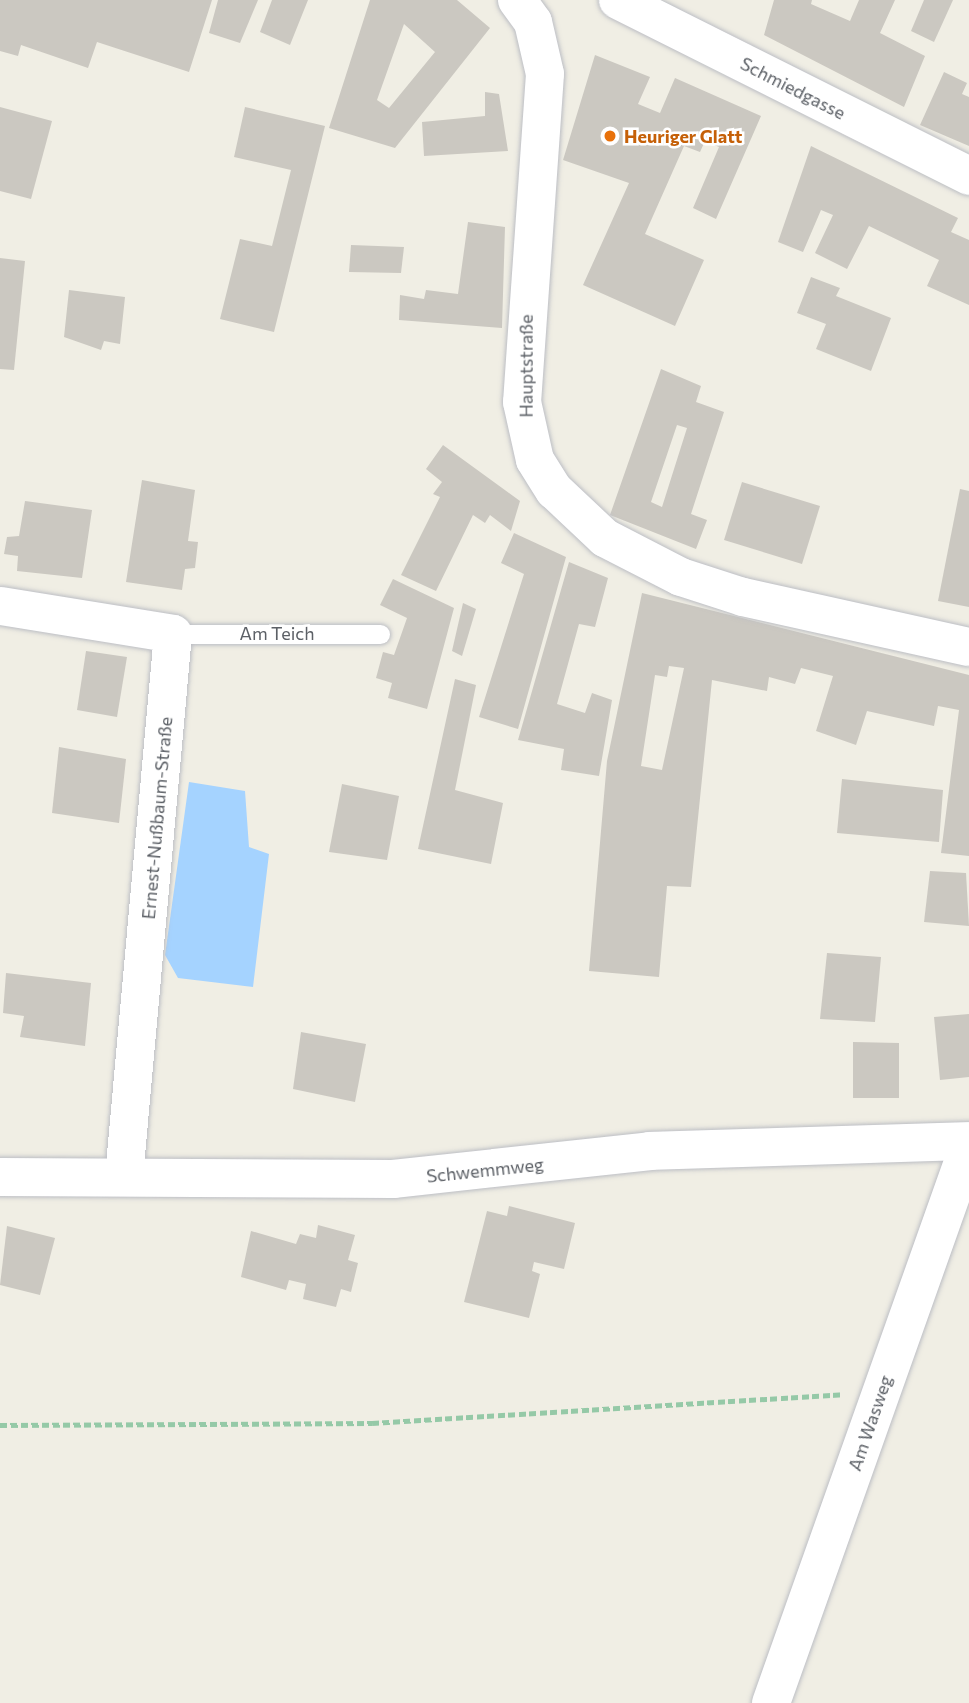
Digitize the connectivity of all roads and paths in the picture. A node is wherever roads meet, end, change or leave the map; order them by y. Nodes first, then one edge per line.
1 (517, 0) edge
2 (618, 0) edge
3 (969, 176) edge
4 (1, 606) edge
5 (173, 634) junction
6 (380, 634) dead end
7 (969, 648) edge
8 (966, 1141) edge
9 (0, 1177) edge
10 (124, 1177) junction
11 (877, 1404) junction
12 (0, 1425) edge
13 (771, 1703) edge

1 - 7 street, Hauptstraße
2 - 3 street, Schmiedgasse
4 - 5 street
5 - 6 lane, Am Teich
5 - 10 street, Ernest-Nußbaum-Straße
8 - 10 street, Schwemmweg
8 - 11 street, Am Wasweg
9 - 10 street, Schwemmweg
11 - 12 path
11 - 13 street, Am Wasweg

